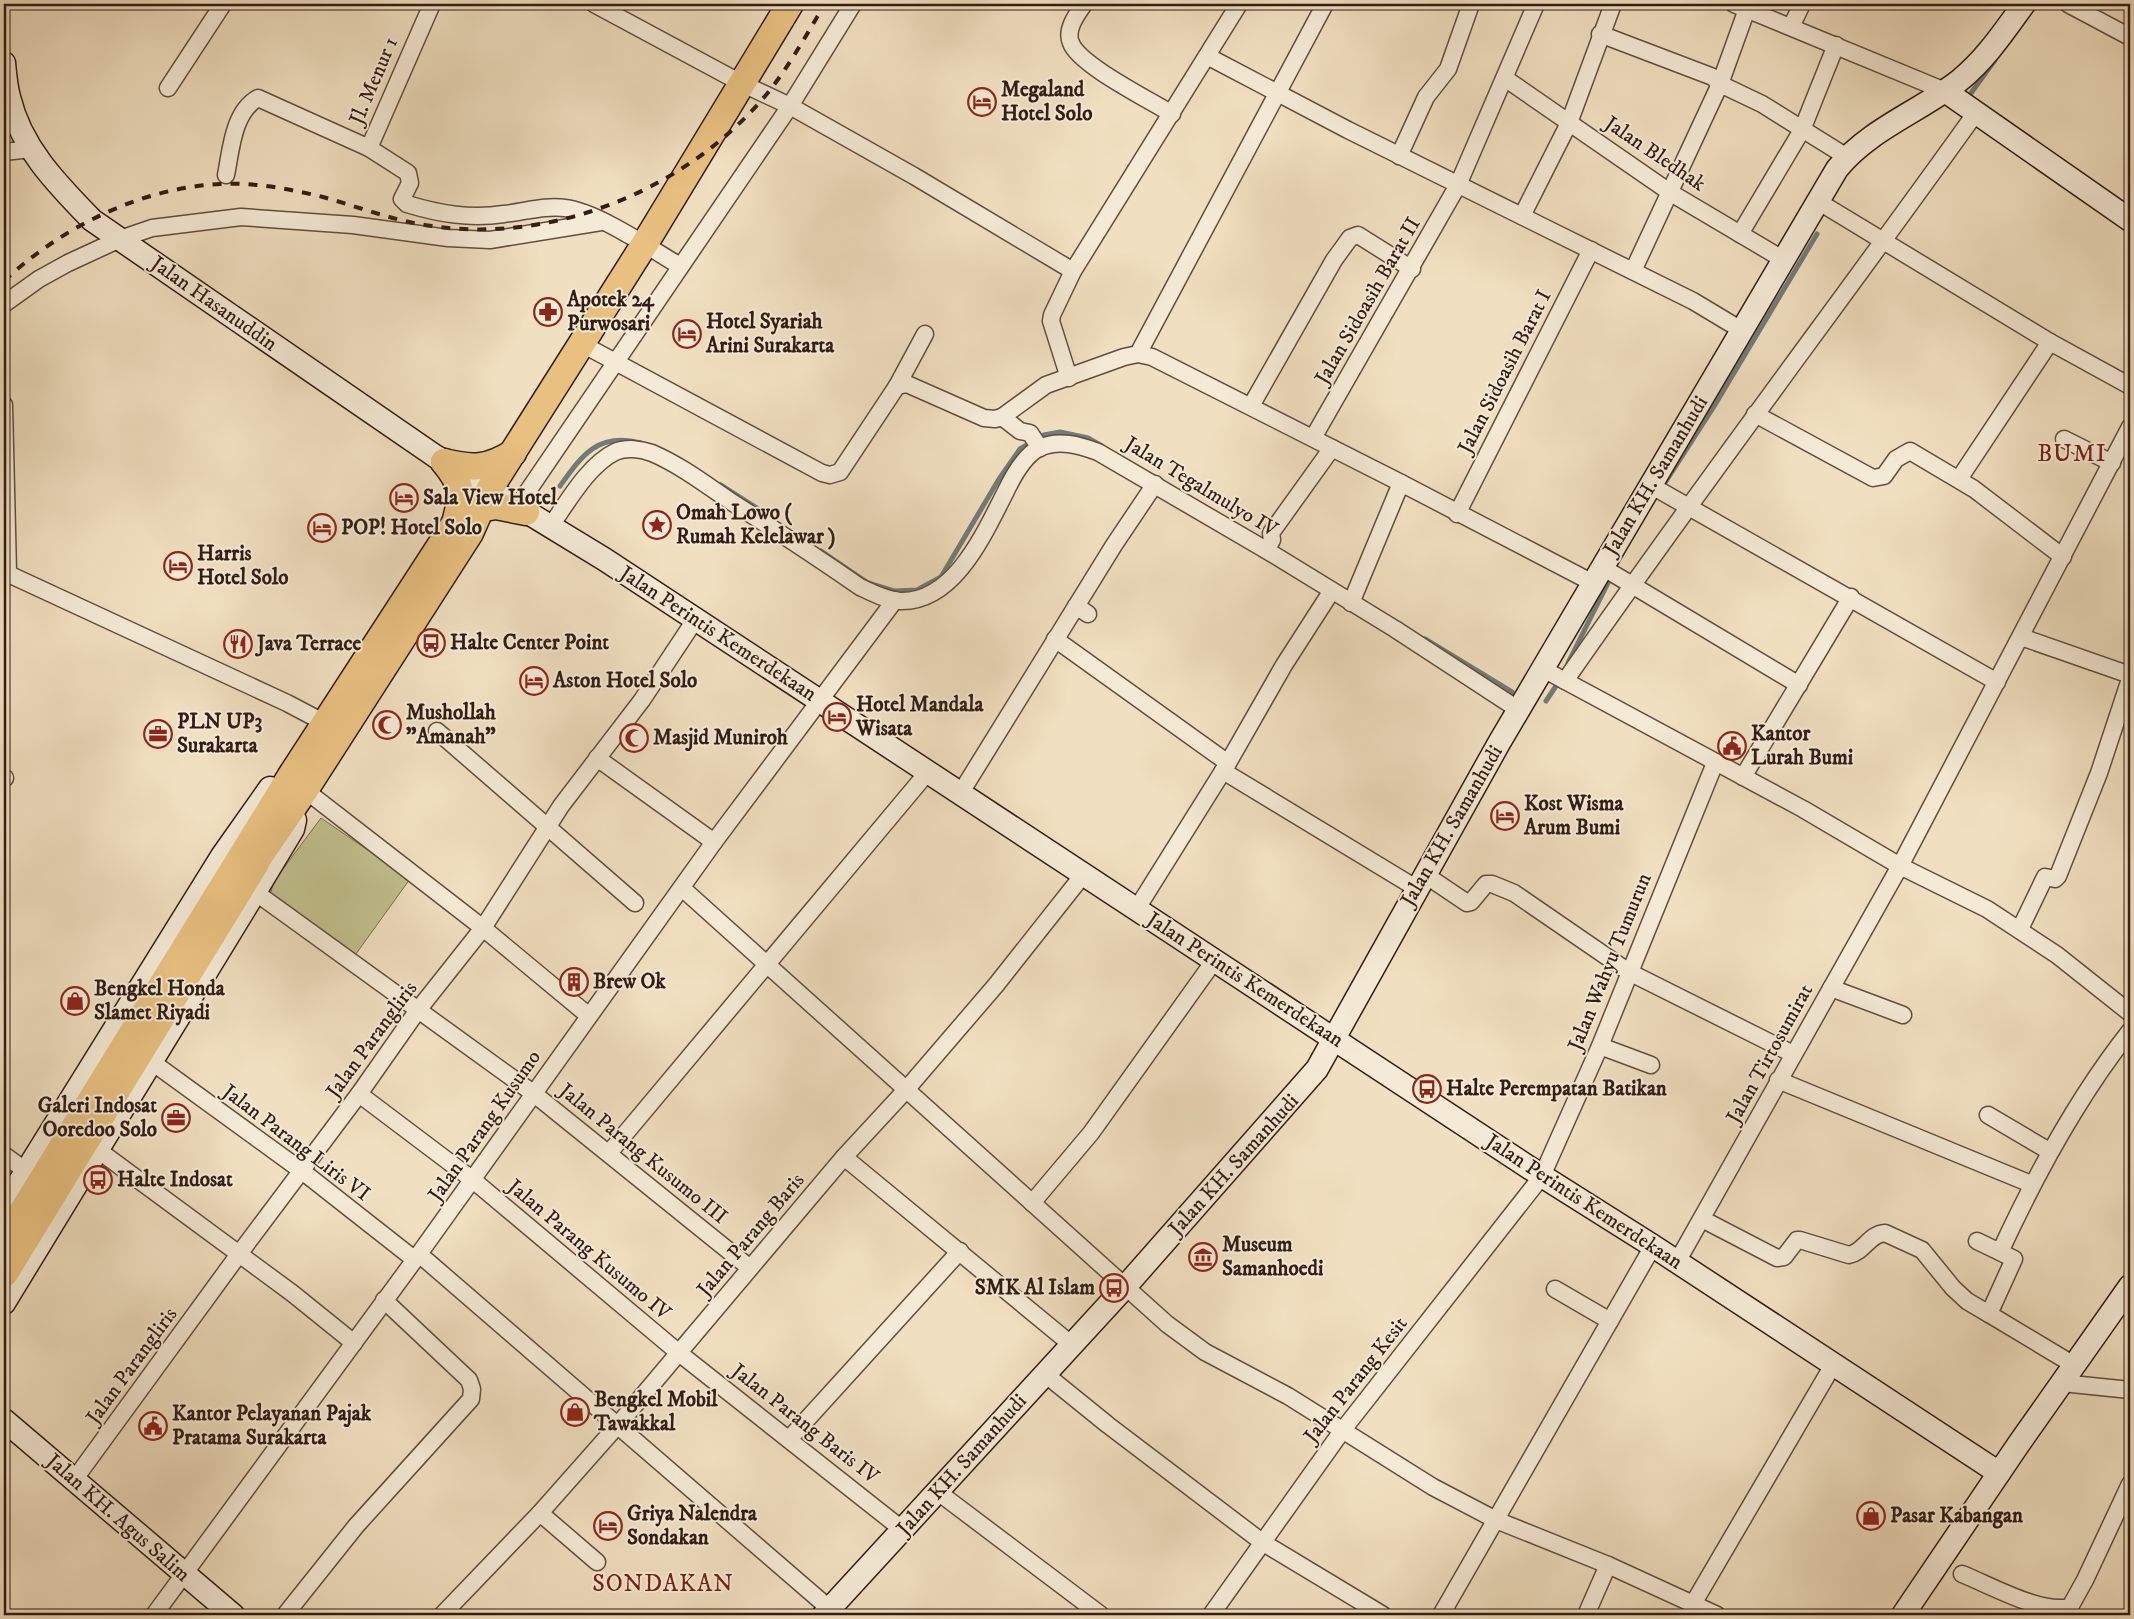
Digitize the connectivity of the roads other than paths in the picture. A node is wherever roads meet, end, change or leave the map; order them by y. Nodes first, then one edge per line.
1 (223, 4) edge
2 (432, 4) edge
3 (594, 4) edge
4 (790, 4) edge
5 (853, 4) edge
6 (1084, 4) edge
7 (1239, 4) edge
8 (1325, 4) edge
9 (1471, 4) edge
10 (1536, 4) edge
11 (1613, 4) edge
12 (1802, 4) edge
13 (2024, 4) edge
14 (2068, 4) edge
15 (1740, 6) edge
16 (1792, 27) junction
17 (1600, 34) junction
18 (2130, 37) edge
19 (1836, 45) junction
20 (1207, 56) junction
21 (4, 63) edge
22 (1506, 79) junction
23 (741, 83) junction
24 (1720, 84) junction
25 (168, 88) dead end
26 (1278, 92) junction
27 (1961, 103) junction
28 (790, 106) junction
29 (1172, 114) junction
30 (1569, 123) junction
31 (1802, 130) junction
32 (368, 148) junction
33 (31, 149) junction
34 (4, 152) edge
35 (1399, 156) junction
36 (1847, 156) junction
37 (226, 175) dead end
38 (1458, 185) junction
39 (1671, 193) junction
40 (1818, 202) junction
41 (1522, 216) junction
42 (2130, 220) edge
43 (601, 222) junction
44 (1740, 234) junction
45 (120, 239) junction
46 (1884, 241) junction
47 (644, 245) junction
48 (1591, 250) junction
49 (1784, 260) junction
50 (680, 266) junction
51 (1412, 269) junction
52 (1073, 271) junction
53 (1633, 272) junction
54 (4, 304) edge
55 (1743, 331) junction
56 (925, 334) dead end
57 (2050, 342) junction
58 (582, 344) junction
59 (1138, 354) junction
60 (614, 363) junction
61 (1069, 378) junction
62 (897, 386) junction
63 (2130, 386) edge
64 (4, 405) edge
65 (1251, 406) junction
66 (1756, 414) junction
67 (1002, 417) junction
68 (2130, 427) edge
69 (1313, 438) junction
70 (2064, 438) dead end
71 (1035, 442) junction
72 (1332, 448) junction
73 (2125, 451) edge
74 (512, 453) junction
75 (444, 462) junction
76 (2112, 463) junction
77 (1959, 479) junction
78 (1401, 483) junction
79 (1155, 484) junction
80 (1659, 490) junction
81 (1688, 506) junction
82 (473, 508) junction
83 (521, 508) junction
84 (1457, 514) junction
85 (550, 526) junction
86 (1269, 545) junction
87 (2063, 557) junction
88 (6, 572) edge
89 (1598, 575) junction
90 (1633, 584) junction
91 (1331, 592) junction
92 (1851, 597) junction
93 (1353, 598) junction
94 (895, 600) junction
95 (695, 620) junction
96 (2021, 637) junction
97 (1055, 639) junction
98 (2130, 675) edge
99 (1556, 676) junction
100 (2130, 679) edge
101 (1997, 682) junction
102 (1799, 685) junction
103 (820, 702) junction
104 (1519, 710) junction
105 (324, 724) junction
106 (437, 731) dead end
107 (597, 758) junction
108 (1715, 764) junction
109 (1226, 767) junction
110 (927, 773) junction
111 (1743, 777) junction
112 (305, 790) junction
113 (960, 794) junction
114 (548, 827) junction
115 (714, 842) junction
116 (249, 859) junction
117 (1900, 866) junction
118 (1083, 875) junction
119 (1420, 881) junction
120 (682, 888) junction
121 (255, 892) junction
122 (635, 903) dead end
123 (1136, 910) junction
124 (482, 928) junction
125 (2020, 929) junction
126 (1214, 961) junction
127 (767, 964) junction
128 (1630, 972) junction
129 (1831, 988) junction
130 (418, 1010) junction
131 (2130, 1013) edge
132 (1903, 1015) dead end
133 (589, 1016) junction
134 (2130, 1031) edge
135 (1333, 1038) junction
136 (1600, 1046) junction
137 (1793, 1054) junction
138 (152, 1062) junction
139 (1651, 1065) dead end
140 (1778, 1080) junction
141 (905, 1091) junction
142 (533, 1093) junction
143 (360, 1094) junction
144 (1988, 1115) dead end
145 (98, 1150) junction
146 (2049, 1151) junction
147 (609, 1153) junction
148 (4, 1155) edge
149 (844, 1157) junction
150 (26, 1171) junction
151 (302, 1171) junction
152 (1542, 1176) junction
153 (472, 1180) junction
154 (2031, 1184) junction
155 (1032, 1203) junction
156 (4, 1207) edge
157 (1702, 1219) junction
158 (4, 1241) edge
159 (1976, 1241) dead end
160 (1653, 1246) junction
161 (960, 1251) junction
162 (2000, 1252) junction
163 (239, 1254) junction
164 (416, 1257) junction
165 (1677, 1262) junction
166 (750, 1268) junction
167 (4, 1273) edge
168 (2130, 1286) edge
169 (1125, 1287) junction
170 (1555, 1289) dead end
171 (384, 1300) junction
172 (4, 1303) edge
173 (1989, 1314) junction
174 (1610, 1321) junction
175 (354, 1343) junction
176 (1072, 1345) junction
177 (679, 1353) junction
178 (1833, 1365) junction
179 (2074, 1365) junction
180 (1045, 1374) junction
181 (2062, 1383) junction
182 (2130, 1390) edge
183 (6, 1423) edge
184 (618, 1426) junction
185 (1342, 1431) junction
186 (790, 1438) junction
187 (1999, 1473) junction
188 (74, 1480) junction
189 (2130, 1484) edge
190 (938, 1492) junction
191 (540, 1513) junction
192 (1496, 1520) junction
193 (904, 1530) junction
194 (1262, 1542) junction
195 (598, 1562) dead end
196 (1608, 1565) junction
197 (184, 1574) junction
198 (1962, 1574) dead end
199 (1694, 1604) junction
200 (827, 1612) edge
201 (154, 1615) edge
202 (233, 1615) edge
203 (285, 1615) edge
204 (442, 1615) edge
205 (1100, 1615) edge
206 (1211, 1615) edge
207 (1384, 1615) edge
208 (1441, 1615) edge
209 (1586, 1615) edge
210 (1717, 1615) edge
211 (1904, 1615) edge

1 - 25 street
2 - 32 street, Jl. Menur 1
3 - 23 street
4 - 23 main road
5 - 28 street
6 - 29 street
7 - 20 street
8 - 26 street
9 - 35 street
10 - 22 street, Jalan Sidoasih Barat II
11 - 17 street
12 - 16 street
13 - 27 main road, Jalan KH. Samanhudi
14 - 18 street
15 - 16 street
15 - 24 street
16 - 19 street
17 - 24 street
17 - 30 street
19 - 27 street
19 - 31 street
20 - 26 street
20 - 29 street
21 - 33 main road, Jalan Hasanuddin
22 - 30 street, Jalan Bledhak
22 - 38 street, Jalan Sidoasih Barat II
23 - 28 street
23 - 47 main road
24 - 31 street
24 - 39 street
26 - 35 street
26 - 59 street
27 - 36 main road, Jalan KH. Samanhudi
27 - 42 main road
27 - 46 street
28 - 50 street
28 - 52 street
29 - 52 street
30 - 39 street, Jalan Bledhak
30 - 41 street
31 - 36 street
31 - 44 street
32 - 37 street
32 - 43 street
33 - 34 street
33 - 45 main road, Jalan Hasanuddin
35 - 38 street
36 - 40 main road, Jalan KH. Samanhudi
38 - 41 street
38 - 51 street, Jalan Sidoasih Barat II
39 - 44 street, Jalan Bledhak
39 - 53 street
40 - 46 street
40 - 49 main road, Jalan KH. Samanhudi
41 - 48 street
43 - 45 street
43 - 47 street
44 - 49 street, Jalan Bledhak
45 - 54 street
45 - 75 main road, Jalan Hasanuddin
46 - 57 street
46 - 66 street
47 - 50 street
47 - 58 main road
48 - 53 street
48 - 84 street, Jalan Sidoasih Barat I
49 - 55 main road, Jalan KH. Samanhudi
50 - 60 street
51 - 65 street
51 - 69 street, Jalan Sidoasih Barat II
52 - 61 street
53 - 55 street
55 - 80 main road, Jalan KH. Samanhudi
56 - 62 street
57 - 63 street
57 - 77 street
58 - 60 street
58 - 74 main road
59 - 61 street
59 - 65 street
60 - 62 street
60 - 83 street
61 - 67 street
62 - 67 street
64 - 88 street
65 - 69 street
66 - 77 street
66 - 81 street
67 - 71 street
68 - 73 street, Jalan Tirtosumirat
69 - 72 street
70 - 76 street
71 - 79 street, Jalan Tegalmulyo IV
71 - 94 street
72 - 78 street
72 - 86 street
73 - 76 street, Jalan Tirtosumirat
74 - 75 main road
74 - 82 main road
74 - 83 main road
75 - 82 main road, Jalan Hasanuddin
75 - 82 main road
76 - 87 street, Jalan Tirtosumirat
77 - 87 street
78 - 84 street
78 - 93 street
79 - 86 street, Jalan Tegalmulyo IV
79 - 97 street
80 - 81 street
80 - 89 main road, Jalan KH. Samanhudi
81 - 90 street
81 - 92 street
82 - 83 main road
82 - 105 main road
82 - 112 main road
83 - 85 main road, Jalan Perintis Kemerdekaan
84 - 89 street
85 - 94 street
85 - 95 main road, Jalan Perintis Kemerdekaan
86 - 91 street, Jalan Tegalmulyo IV
87 - 96 street, Jalan Tirtosumirat
88 - 105 street
89 - 90 street
89 - 99 main road, Jalan KH. Samanhudi
90 - 99 street
90 - 102 street
91 - 93 street, Jalan Tegalmulyo IV
91 - 109 street
92 - 101 street
92 - 102 street
93 - 104 street, Jalan Tegalmulyo IV
94 - 103 street, Jalan Parang Kusumo
95 - 103 main road, Jalan Perintis Kemerdekaan
95 - 107 street, Jalan Parangliris
96 - 98 street
96 - 101 street, Jalan Tirtosumirat
97 - 109 street
97 - 113 street
99 - 104 main road, Jalan KH. Samanhudi
99 - 108 street
100 - 125 street
101 - 117 street, Jalan Tirtosumirat
102 - 111 street
103 - 110 main road, Jalan Perintis Kemerdekaan
103 - 115 street, Jalan Parang Kusumo
104 - 119 main road, Jalan KH. Samanhudi
105 - 116 main road
105 - 150 main road
106 - 114 street
107 - 114 street, Jalan Parangliris
107 - 115 street
108 - 111 street
108 - 128 street, Jalan Wahyu Tumurun
109 - 119 street
109 - 123 street
110 - 113 main road, Jalan Perintis Kemerdekaan
110 - 127 street
111 - 117 street
112 - 116 main road
112 - 121 main road
112 - 124 street
113 - 118 main road, Jalan Perintis Kemerdekaan
114 - 122 street
114 - 124 street, Jalan Parangliris
115 - 120 street, Jalan Parang Kusumo
116 - 158 main road
116 - 167 highway
117 - 125 street
117 - 129 street, Jalan Tirtosumirat
118 - 123 main road, Jalan Perintis Kemerdekaan
118 - 141 street, Jalan Parang Baris
119 - 128 street
119 - 135 main road, Jalan KH. Samanhudi
120 - 127 street
120 - 133 street, Jalan Parang Kusumo
121 - 130 street, Jalan Parang Kusumo III
121 - 138 main road
123 - 126 main road, Jalan Perintis Kemerdekaan
124 - 130 street, Jalan Parangliris
124 - 133 street
125 - 131 street
126 - 135 main road, Jalan Perintis Kemerdekaan
126 - 155 street
127 - 141 street
127 - 147 street
128 - 136 street, Jalan Wahyu Tumurun
128 - 137 street
129 - 132 street
129 - 137 street, Jalan Tirtosumirat
130 - 142 street, Jalan Parang Kusumo III
130 - 143 street, Jalan Parangliris
133 - 142 street, Jalan Parang Kusumo
134 - 146 street
135 - 152 main road, Jalan Perintis Kemerdekaan
135 - 169 main road, Jalan KH. Samanhudi
136 - 139 street
136 - 152 street, Jalan Wahyu Tumurun
137 - 140 street, Jalan Tirtosumirat
138 - 145 main road
138 - 151 street, Jalan Parang Liris VI
140 - 154 street
140 - 157 street, Jalan Tirtosumirat
141 - 149 street, Jalan Parang Baris
141 - 155 street
142 - 147 street, Jalan Parang Kusumo III
142 - 153 street, Jalan Parang Kusumo
143 - 151 street, Jalan Parangliris
143 - 153 street, Jalan Parang Kusumo IV
144 - 146 street
145 - 163 street
145 - 172 main road
146 - 154 street
147 - 166 street, Jalan Parang Kusumo III
148 - 150 street
149 - 161 street
149 - 166 street, Jalan Parang Baris
150 - 156 main road
151 - 163 street, Jalan Parangliris
151 - 164 street, Jalan Parang Liris VI
152 - 160 main road, Jalan Perintis Kemerdekaan
152 - 185 street, Jalan Parang Kesit
153 - 164 street, Jalan Parang Kusumo
153 - 177 street, Jalan Parang Kusumo IV
154 - 162 street
155 - 169 street
157 - 165 street, Jalan Tirtosumirat
157 - 173 street
159 - 162 street
160 - 165 main road, Jalan Perintis Kemerdekaan
160 - 174 street
161 - 176 street
161 - 186 street
162 - 173 street
163 - 175 street
163 - 188 street, Jalan Parangliris
164 - 171 street, Jalan Parang Kusumo
164 - 184 street, Jalan Parang Liris VI
165 - 178 main road, Jalan Perintis Kemerdekaan
166 - 177 street, Jalan Parang Baris
168 - 179 main road
169 - 176 main road, Jalan KH. Samanhudi
169 - 185 street
170 - 174 street
171 - 175 street, Jalan Parang Kusumo
171 - 203 street
173 - 179 street
174 - 192 street
175 - 197 street, Jalan Parang Kusumo
176 - 180 main road, Jalan KH. Samanhudi
177 - 184 street, Jalan Parang Baris
177 - 186 street, Jalan Parang Baris IV
178 - 187 main road, Jalan Perintis Kemerdekaan
178 - 199 street
179 - 181 main road
180 - 190 main road, Jalan KH. Samanhudi
180 - 194 street
181 - 182 street
181 - 187 main road
183 - 188 main road, Jalan KH. Agus Salim
184 - 191 street, Jalan Parang Baris
184 - 200 street, Jalan Parang Liris VI
185 - 192 street
185 - 194 street, Jalan Parang Kesit
186 - 193 street, Jalan Parang Baris IV
187 - 211 main road
188 - 197 main road, Jalan KH. Agus Salim
189 - 198 street
190 - 193 main road, Jalan KH. Samanhudi
190 - 205 street
191 - 195 street
191 - 204 street, Jalan Parang Baris
192 - 196 street
192 - 208 street
193 - 200 main road, Jalan KH. Samanhudi
194 - 206 street, Jalan Parang Kesit
194 - 207 street
196 - 199 street
196 - 209 street
197 - 201 street, Jalan Parang Kusumo
197 - 202 main road, Jalan KH. Agus Salim
199 - 210 street

